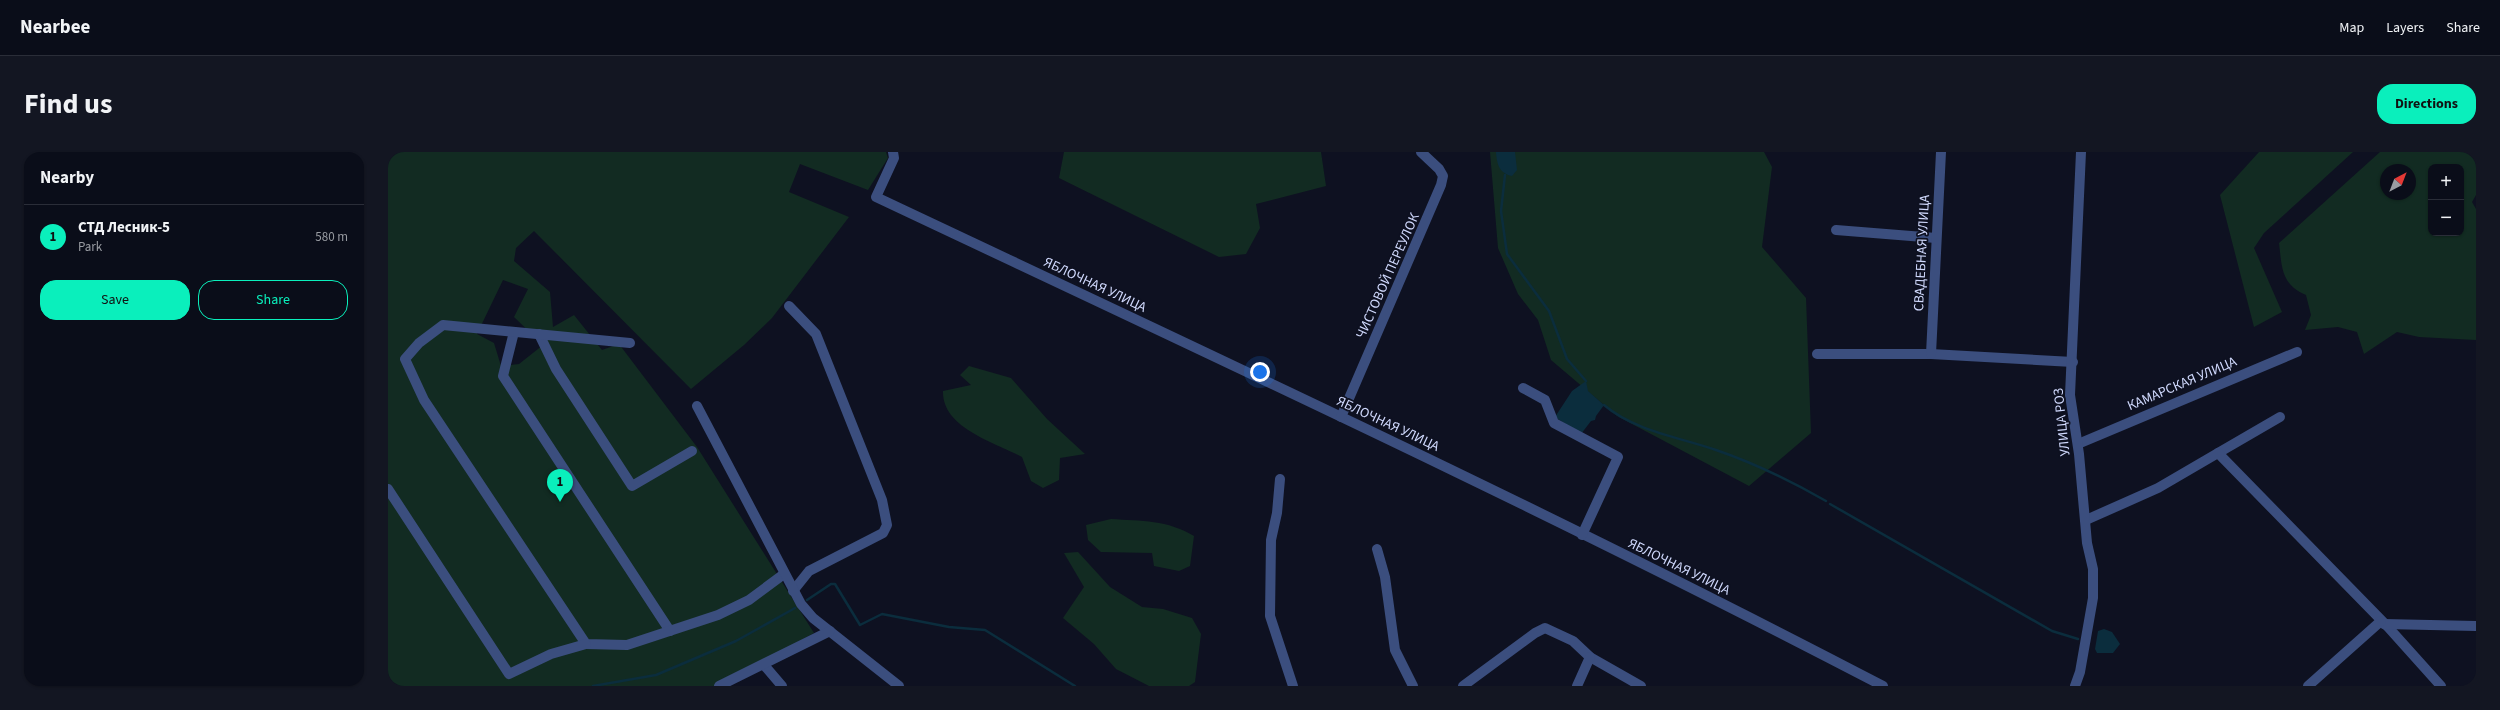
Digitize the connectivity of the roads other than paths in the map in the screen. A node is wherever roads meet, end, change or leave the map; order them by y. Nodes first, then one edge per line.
1 (893, 152) edge
2 (1421, 152) edge
3 (1941, 152) edge
4 (2081, 152) edge
5 (1836, 230) dead end
6 (1936, 238) junction
7 (789, 306) dead end
8 (514, 332) junction
9 (539, 334) junction
10 (630, 343) dead end
11 (2297, 352) dead end
12 (1817, 354) dead end
13 (1931, 354) junction
14 (2073, 362) junction
15 (1523, 388) dead end
16 (696, 406) dead end
17 (1340, 417) junction
18 (2280, 417) dead end
19 (2078, 444) junction
20 (692, 451) dead end
21 (2218, 453) junction
22 (1280, 479) dead end
23 (388, 489) edge
24 (2086, 520) junction
25 (1582, 535) junction
26 (1377, 549) dead end
27 (784, 574) junction
28 (793, 591) junction
29 (2382, 622) junction
30 (2476, 626) edge
31 (670, 630) junction
32 (830, 631) junction
33 (586, 644) junction
34 (1590, 657) junction
35 (764, 665) junction
36 (719, 686) edge
37 (782, 686) edge
38 (899, 686) edge
39 (1294, 686) edge
40 (1413, 686) edge
41 (1463, 686) edge
42 (1577, 686) edge
43 (1641, 686) edge
44 (1883, 686) edge
45 (2076, 686) edge
46 (2308, 686) edge
47 (2441, 686) edge

1 - 17 street, ЯБЛОЧНАЯ УЛИЦА
2 - 17 street, ЧИСТОВОЙ ПЕРЕУЛОК
3 - 6 street, СВАДЕБНАЯ УЛИЦА
4 - 14 street, УЛИЦА РОЗ
5 - 6 street
6 - 13 street, СВАДЕБНАЯ УЛИЦА
7 - 28 street
8 - 9 street
8 - 31 street
8 - 33 street
9 - 10 street
9 - 20 street
11 - 19 street, КАМАРСКАЯ УЛИЦА
12 - 13 street
13 - 14 street
14 - 19 street, УЛИЦА РОЗ
15 - 25 street
16 - 27 street
17 - 25 street, ЯБЛОЧНАЯ УЛИЦА
18 - 21 street
19 - 24 street, УЛИЦА РОЗ
21 - 24 street
21 - 29 street
22 - 39 street
23 - 33 street
24 - 45 street, УЛИЦА РОЗ
25 - 44 street, ЯБЛОЧНАЯ УЛИЦА
26 - 40 street
27 - 28 street
27 - 31 street
28 - 32 street
29 - 30 street
29 - 46 street
29 - 47 street
31 - 33 street
32 - 35 street
32 - 38 street
34 - 41 street
34 - 42 street
34 - 43 street
35 - 36 street
35 - 37 street

